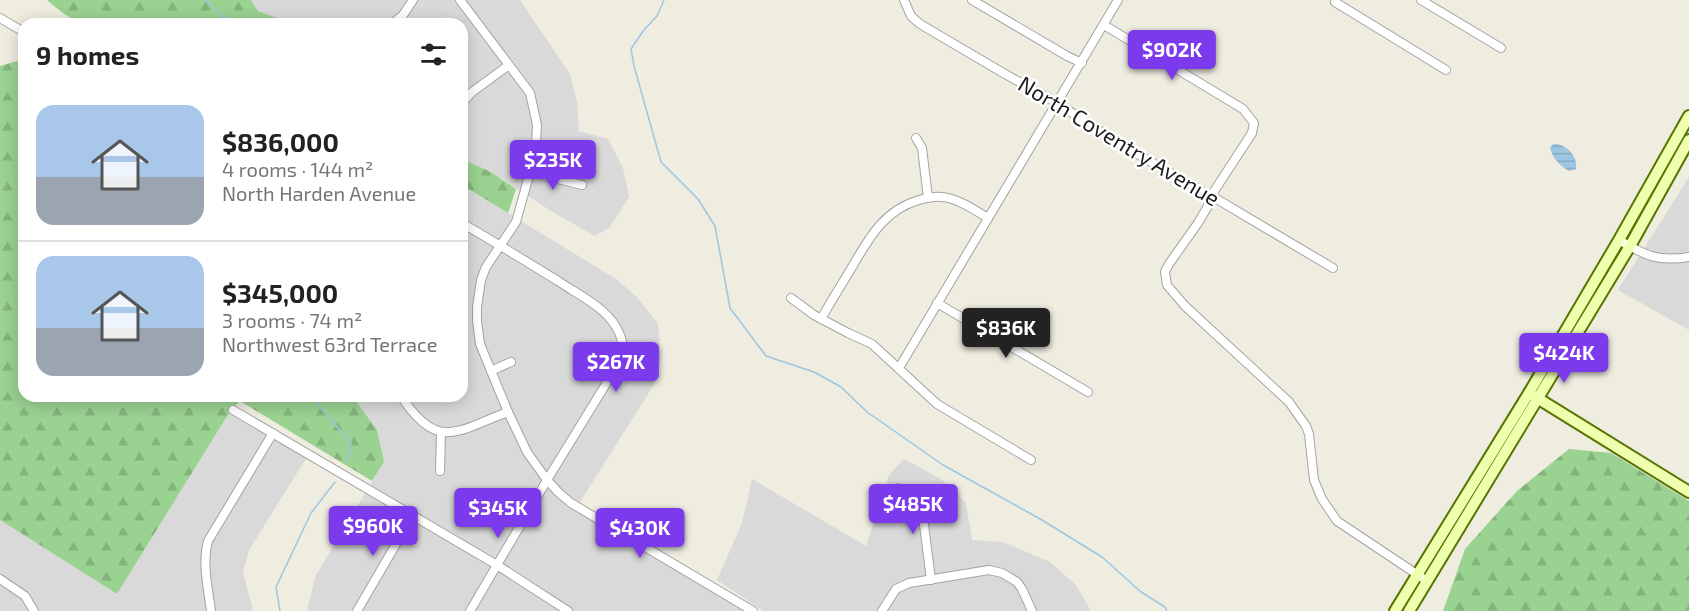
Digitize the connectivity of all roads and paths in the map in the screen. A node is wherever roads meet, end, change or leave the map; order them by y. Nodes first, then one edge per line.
1 (413, 0) edge
2 (460, 0) edge
3 (904, 0) edge
4 (972, 0) edge
5 (1118, 0) edge
6 (1421, 0) edge
7 (1335, 1) edge
8 (0, 18) edge
9 (399, 18) edge
10 (1104, 25) junction
11 (18, 28) edge
12 (1502, 48) dead end
13 (1082, 63) junction
14 (508, 65) junction
15 (1446, 69) dead end
16 (468, 96) edge
17 (1057, 102) junction
18 (1688, 122) edge
19 (916, 138) dead end
20 (1689, 140) edge
21 (530, 172) junction
22 (582, 185) dead end
23 (928, 198) junction
24 (1209, 199) junction
25 (988, 218) junction
26 (468, 226) edge
27 (1619, 240) junction
28 (500, 245) junction
29 (1630, 246) junction
30 (1689, 257) edge
31 (1333, 268) dead end
32 (791, 298) dead end
33 (937, 303) junction
34 (821, 319) junction
35 (510, 362) dead end
36 (899, 368) junction
37 (491, 371) junction
38 (1088, 392) dead end
39 (1534, 396) junction
40 (405, 402) edge
41 (233, 410) dead end
42 (508, 412) junction
43 (441, 432) junction
44 (273, 433) junction
45 (1031, 460) dead end
46 (440, 471) dead end
47 (547, 480) junction
48 (898, 488) dead end
49 (1689, 492) edge
50 (413, 515) junction
51 (497, 565) junction
52 (1417, 575) junction
53 (0, 579) edge
54 (931, 580) junction
55 (1427, 581) junction
56 (34, 611) edge
57 (211, 611) edge
58 (357, 611) edge
59 (470, 611) edge
60 (568, 611) edge
61 (753, 611) edge
62 (882, 611) edge
63 (1032, 611) edge
64 (1395, 611) edge
65 (1409, 611) edge

1 - 9 street
2 - 14 street
3 - 17 street, North Coventry Avenue
4 - 13 street
5 - 10 street
6 - 12 street
7 - 15 street
8 - 11 street
10 - 13 street
10 - 24 street
13 - 17 street
14 - 16 street
14 - 21 street
17 - 24 street, North Coventry Avenue
17 - 25 street
18 - 27 main road
19 - 23 street
20 - 29 main road
21 - 22 street
21 - 28 street
23 - 25 street
23 - 34 street
24 - 31 street, North Coventry Avenue
24 - 52 street
25 - 33 street
26 - 28 street
27 - 29 street
27 - 39 main road
28 - 37 street
28 - 47 street
29 - 30 street
29 - 39 main road
32 - 34 street
33 - 36 street
33 - 38 street
34 - 36 street
35 - 37 street
36 - 45 street
37 - 42 street
39 - 49 main road
39 - 52 main road
39 - 55 main road
40 - 43 street
41 - 44 street
42 - 43 street
42 - 47 street
43 - 46 street
44 - 50 street
44 - 57 street
47 - 51 street
47 - 61 street
48 - 54 street
50 - 51 street
50 - 58 street
51 - 59 street
51 - 60 street
52 - 55 street
52 - 64 main road
53 - 56 street
54 - 62 street
54 - 63 street
55 - 65 main road

